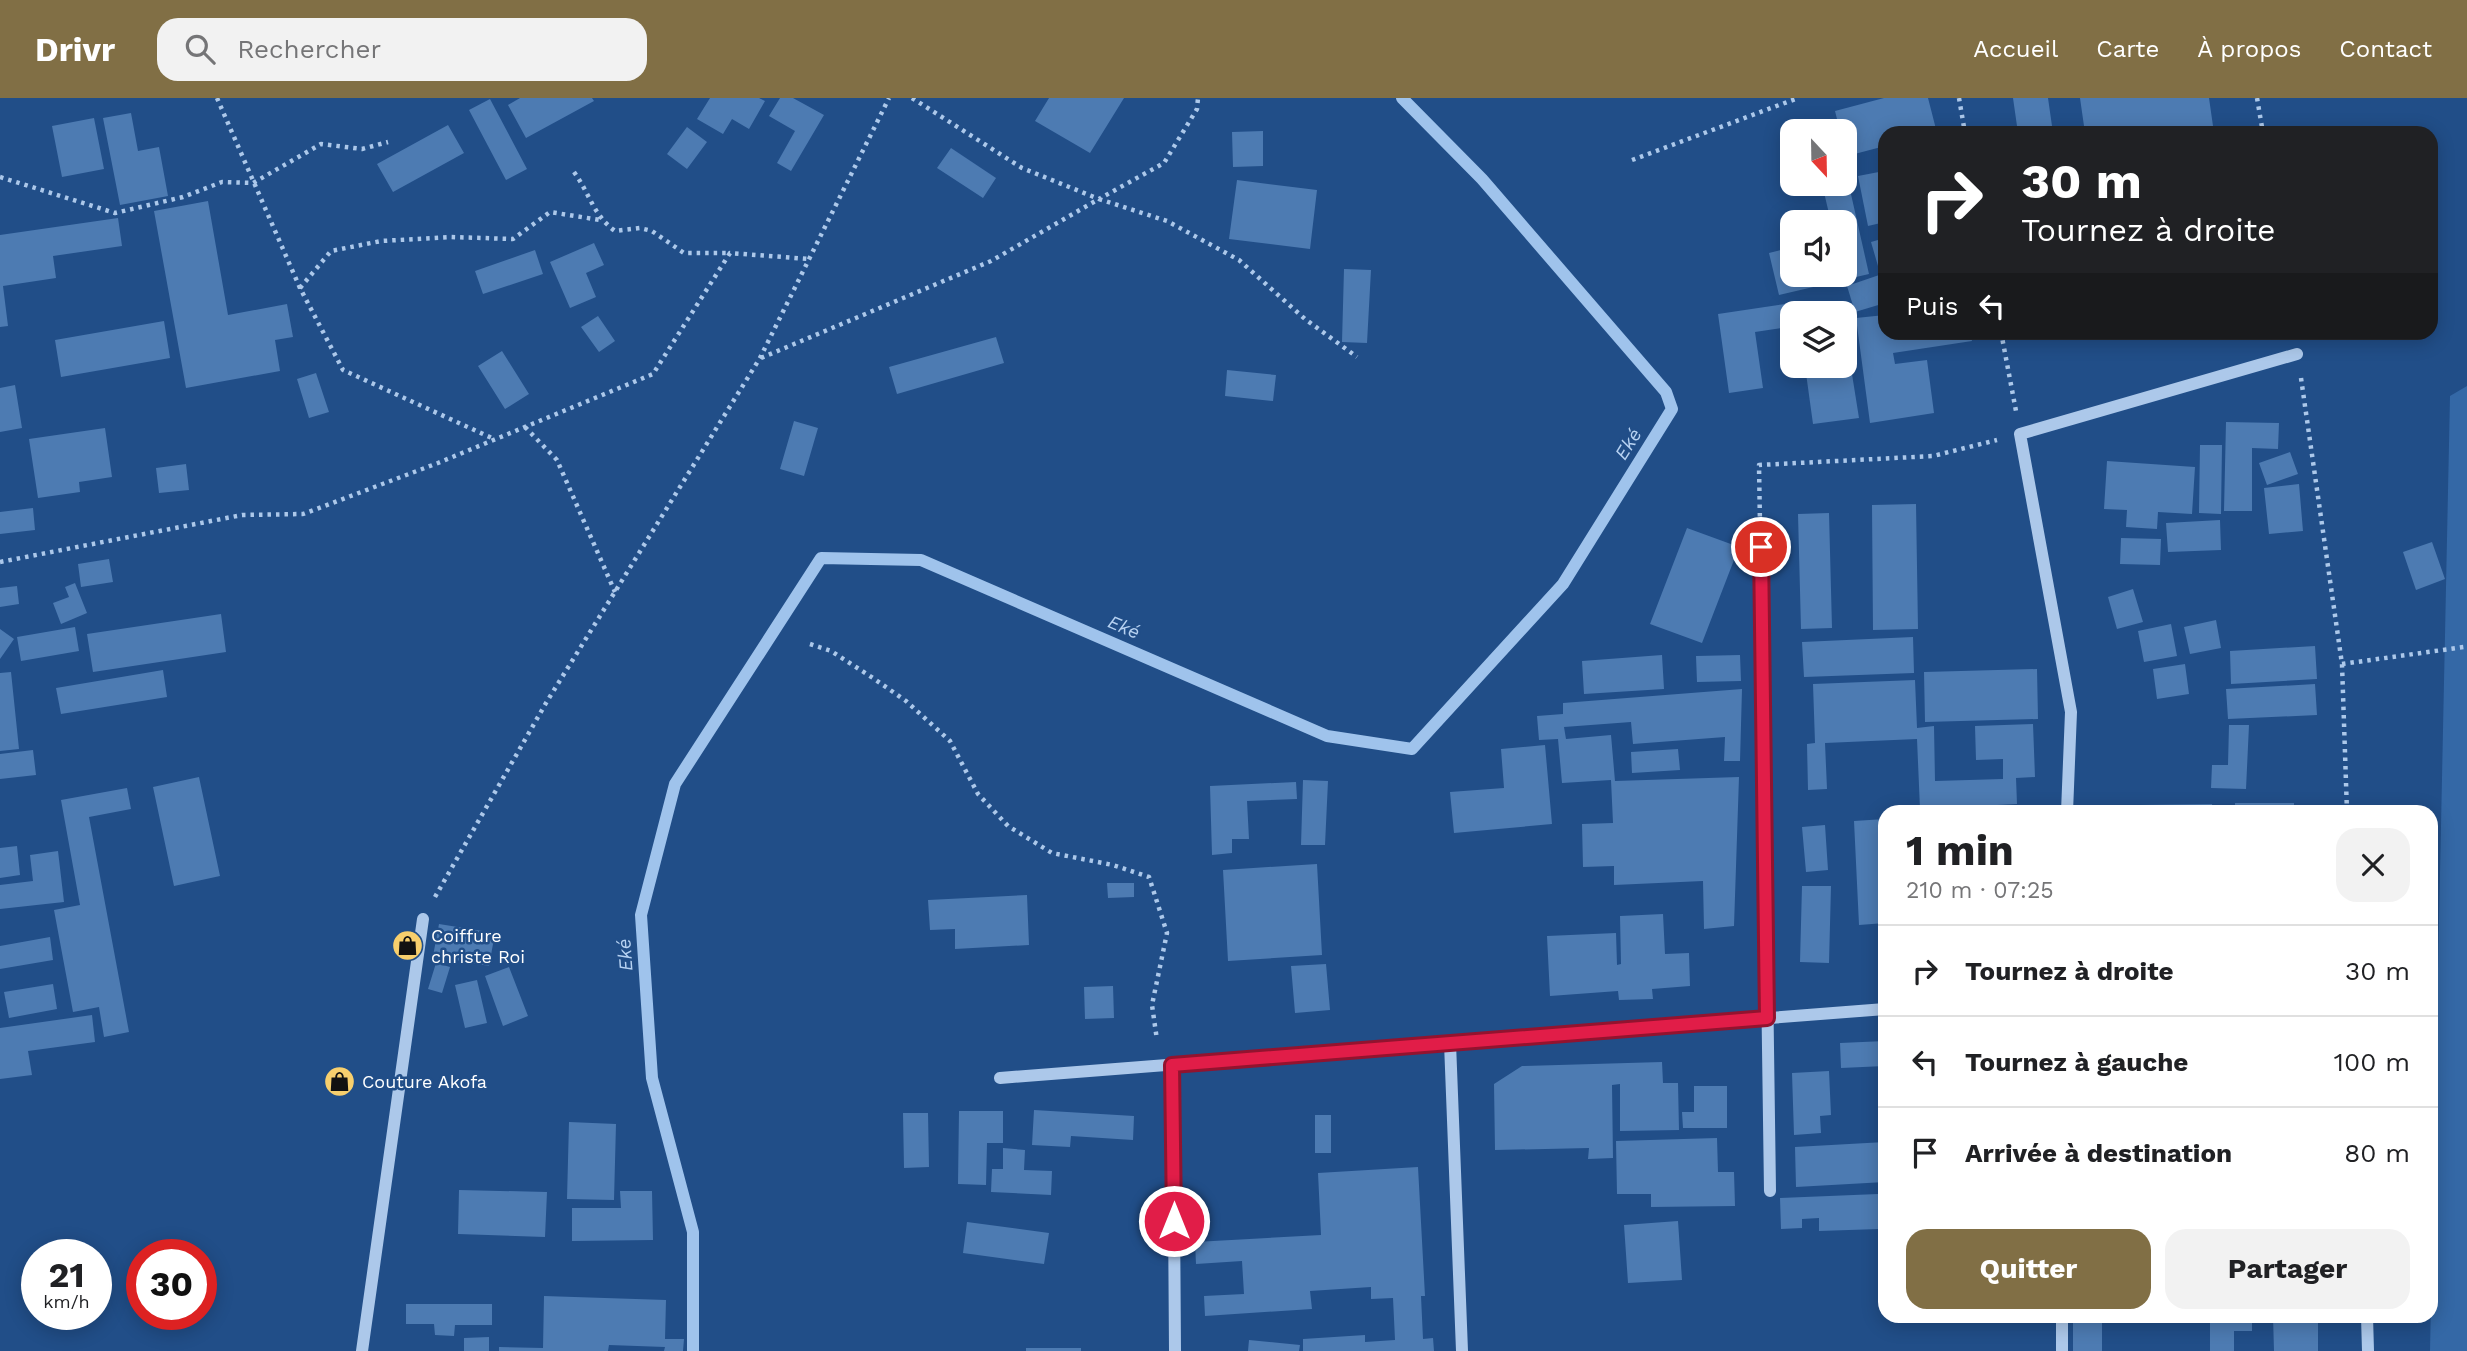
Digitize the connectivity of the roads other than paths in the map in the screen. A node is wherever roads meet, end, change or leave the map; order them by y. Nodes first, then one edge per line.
1 (2297, 354) road end
2 (1761, 547) road end
3 (2067, 805) edge
4 (423, 919) road end
5 (1878, 1010) edge
6 (1767, 1018) junction
7 (1450, 1043) junction
8 (1172, 1065) junction
9 (1000, 1078) dead end
10 (1770, 1191) dead end
11 (2062, 1323) edge
12 (2367, 1323) edge
13 (362, 1351) edge
14 (1175, 1351) edge
15 (1462, 1351) edge
16 (2062, 1351) edge
17 (2368, 1351) edge

1 - 3 street
2 - 6 street
4 - 13 street
5 - 6 street
6 - 7 street
6 - 10 street
7 - 8 street
7 - 15 street
8 - 9 street
8 - 14 street
11 - 16 street
12 - 17 street

